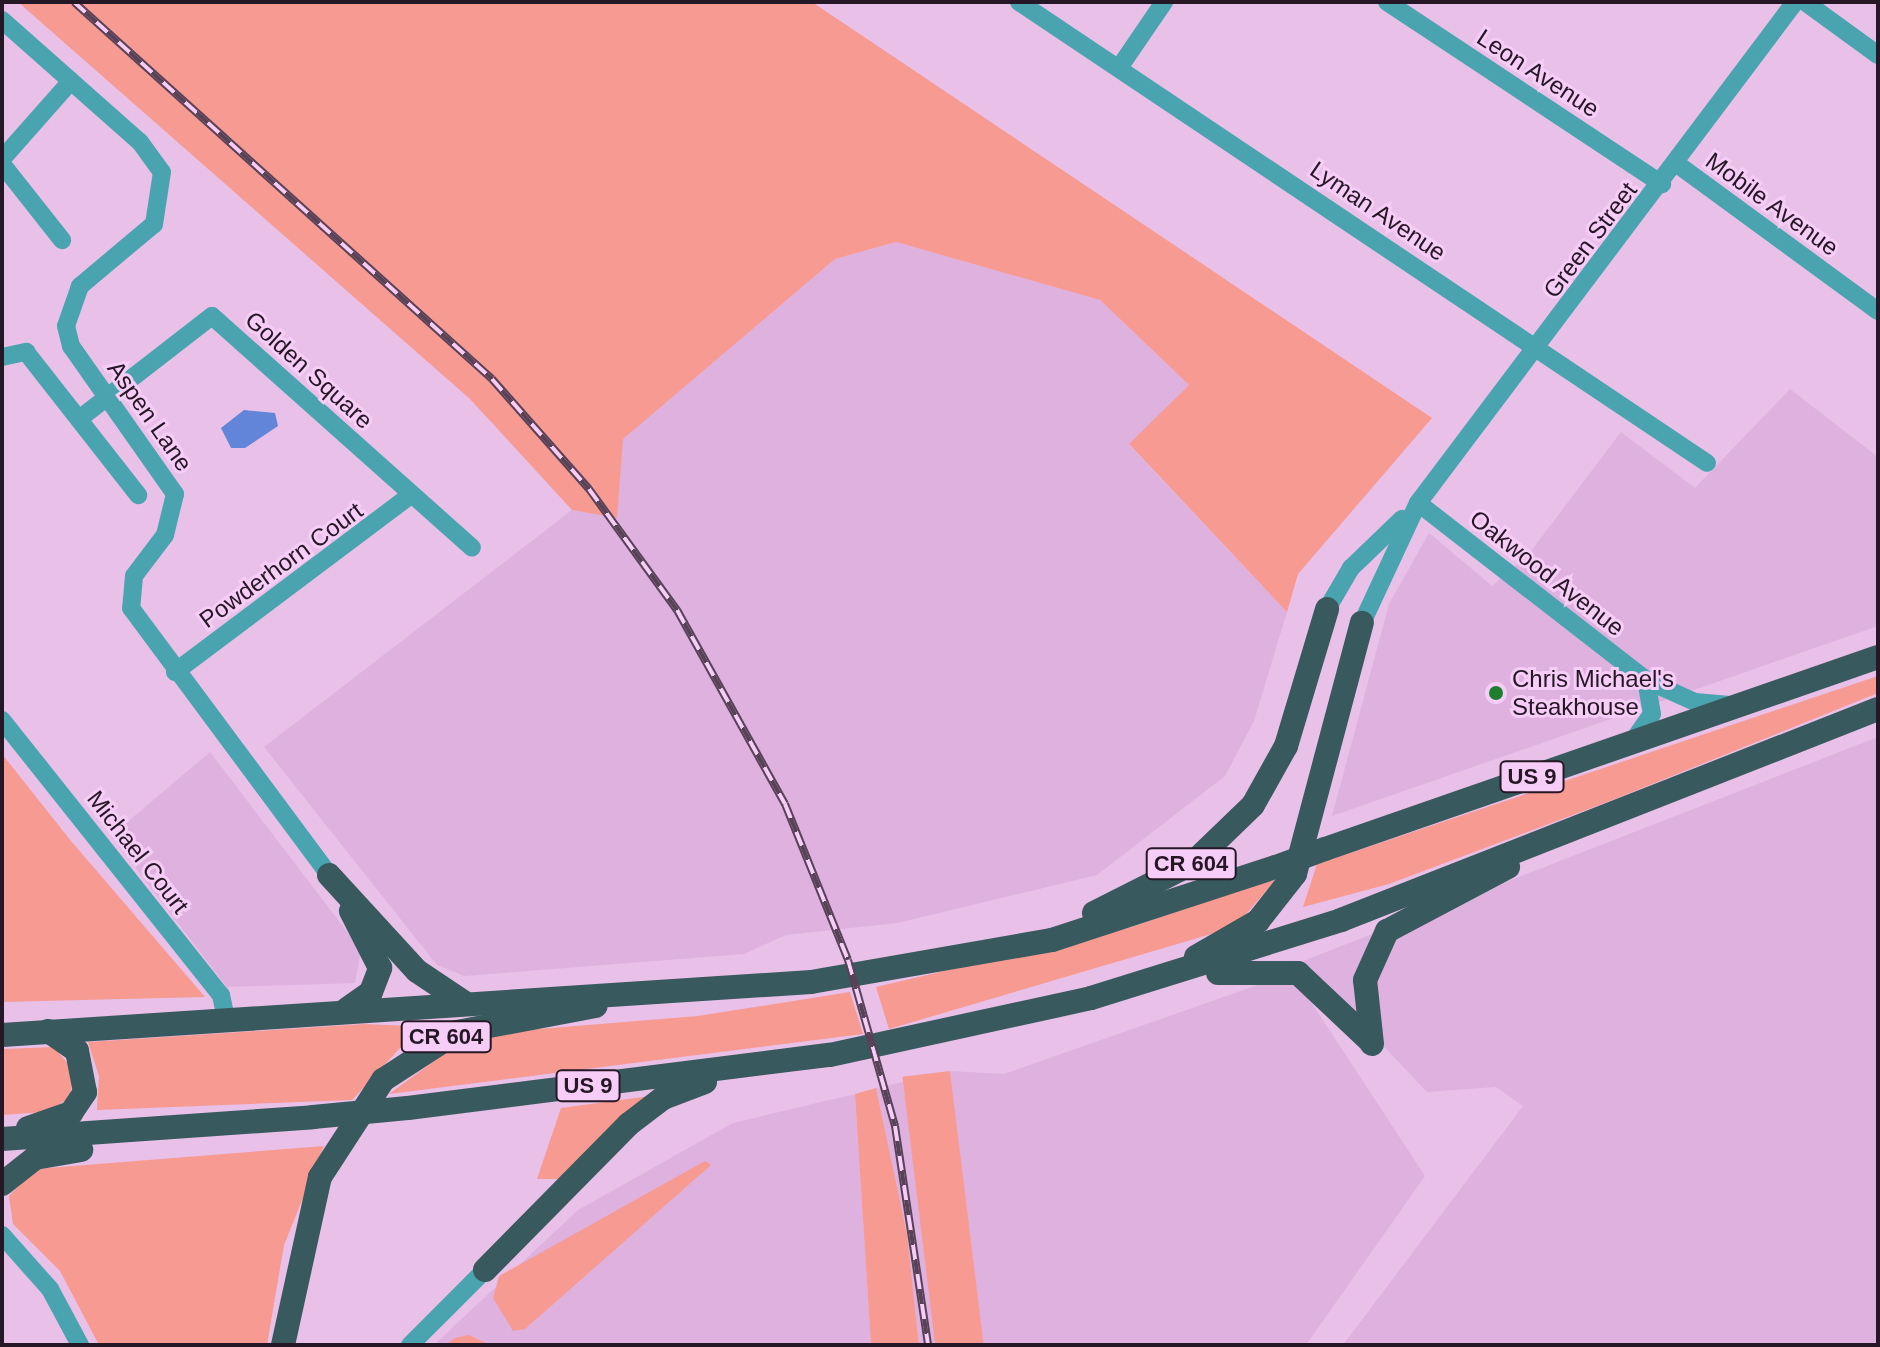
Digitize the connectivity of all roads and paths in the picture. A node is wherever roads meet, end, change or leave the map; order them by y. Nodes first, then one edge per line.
1 (1019, 2) edge
2 (1164, 2) edge
3 (1387, 2) edge
4 (1795, 2) edge
5 (1805, 2) edge
6 (2, 20) edge
7 (1878, 55) edge
8 (1119, 68) junction
9 (71, 81) junction
10 (2, 161) edge
11 (1677, 164) junction
12 (1662, 184) junction
13 (62, 240) dead end
14 (1878, 311) edge
15 (1540, 347) junction
16 (2, 357) edge
17 (109, 397) junction
18 (79, 419) junction
19 (1707, 463) dead end
20 (412, 494) junction
21 (138, 495) dead end
22 (1418, 503) junction
23 (472, 548) dead end
24 (1327, 609) joint
25 (1362, 623) joint
26 (1878, 657) edge
27 (175, 672) junction
28 (1646, 680) junction
29 (1740, 704) junction
30 (1878, 709) edge
31 (2, 720) edge
32 (1632, 742) junction
33 (1552, 839) junction
34 (329, 875) junction
35 (914, 967) junction
36 (1148, 982) junction
37 (648, 992) junction
38 (465, 1003) junction
39 (347, 1009) junction
40 (226, 1018) junction
41 (48, 1031) junction
42 (2, 1035) edge
43 (768, 1065) junction
44 (179, 1129) junction
45 (2, 1137) edge
46 (2, 1184) edge
47 (2, 1235) edge
48 (485, 1270) joint
49 (80, 1345) edge
50 (283, 1345) edge
51 (410, 1345) edge

1 - 8 street, Lyman Avenue
2 - 8 street
3 - 12 street, Leon Avenue
4 - 11 street, Green Street / CR 604
5 - 7 street
6 - 9 street, Aspen Lane
8 - 15 street, Lyman Avenue
9 - 10 street
9 - 17 street, Aspen Lane
10 - 13 street
11 - 12 street, Green Street / CR 604
11 - 14 street, Mobile Avenue
12 - 15 street, Green Street / CR 604
15 - 19 street, Lyman Avenue
15 - 22 street, Green Street / CR 604
16 - 18 street
17 - 18 street
17 - 20 street, Golden Square
17 - 27 street, Aspen Lane
18 - 21 street
20 - 23 street, Golden Square
20 - 27 street, Powderhorn Court
22 - 24 street, Green Street / CR 604
22 - 25 street, Green Street / CR 604
22 - 28 street, Oakwood Avenue
24 - 35 highway, CR 604
25 - 36 highway, CR 604
26 - 29 highway, US 9
27 - 34 street, Aspen Lane
28 - 29 street, Oakwood Avenue
28 - 32 street
29 - 32 highway, US 9
30 - 33 highway, US 9
31 - 40 street, Michael Court
32 - 35 highway, US 9, bridge
33 - 36 highway, US 9
33 - 36 highway
34 - 38 highway
34 - 39 highway
35 - 37 highway, US 9
36 - 43 highway, US 9
37 - 38 highway, US 9
37 - 50 highway, CR 604
38 - 39 highway, US 9
39 - 40 highway, US 9
40 - 41 highway, US 9
41 - 42 highway, US 9
41 - 45 highway
43 - 44 highway, US 9, bridge
43 - 48 highway
44 - 45 highway, US 9
44 - 46 highway
47 - 49 street
48 - 51 street

